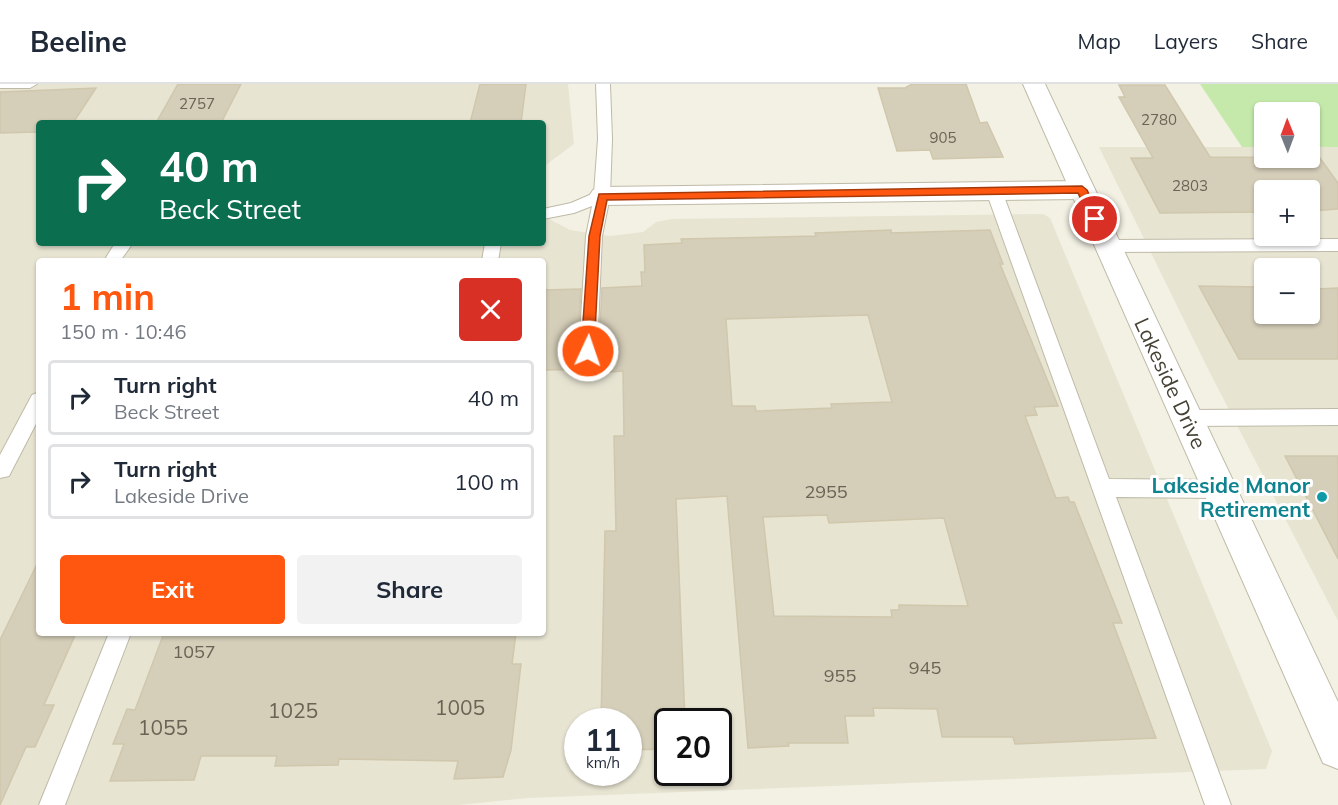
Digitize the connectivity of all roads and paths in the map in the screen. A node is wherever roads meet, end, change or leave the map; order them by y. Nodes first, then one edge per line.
1 (0, 84) edge
2 (30, 84) edge
3 (603, 84) edge
4 (1034, 84) edge
5 (1082, 190) junction
6 (994, 191) junction
7 (602, 196) junction
8 (546, 213) edge
9 (1338, 245) edge
10 (1108, 246) junction
11 (588, 351) dead end
12 (36, 406) edge
13 (1338, 417) edge
14 (1186, 418) junction
15 (2, 470) dead end
16 (1102, 488) junction
17 (1219, 489) junction
18 (119, 636) edge
19 (1338, 748) edge
20 (52, 805) edge
21 (1218, 805) edge

1 - 2 lane
3 - 7 lane
4 - 5 street, Lakeside Drive
5 - 6 street
5 - 10 street, Lakeside Drive
6 - 7 street
6 - 16 lane
7 - 8 lane
7 - 11 lane
9 - 10 lane
10 - 14 street, Lakeside Drive
12 - 15 lane
13 - 14 lane
14 - 17 street, Lakeside Drive
16 - 17 lane
16 - 21 lane
17 - 19 street, Lakeside Drive
18 - 20 lane

